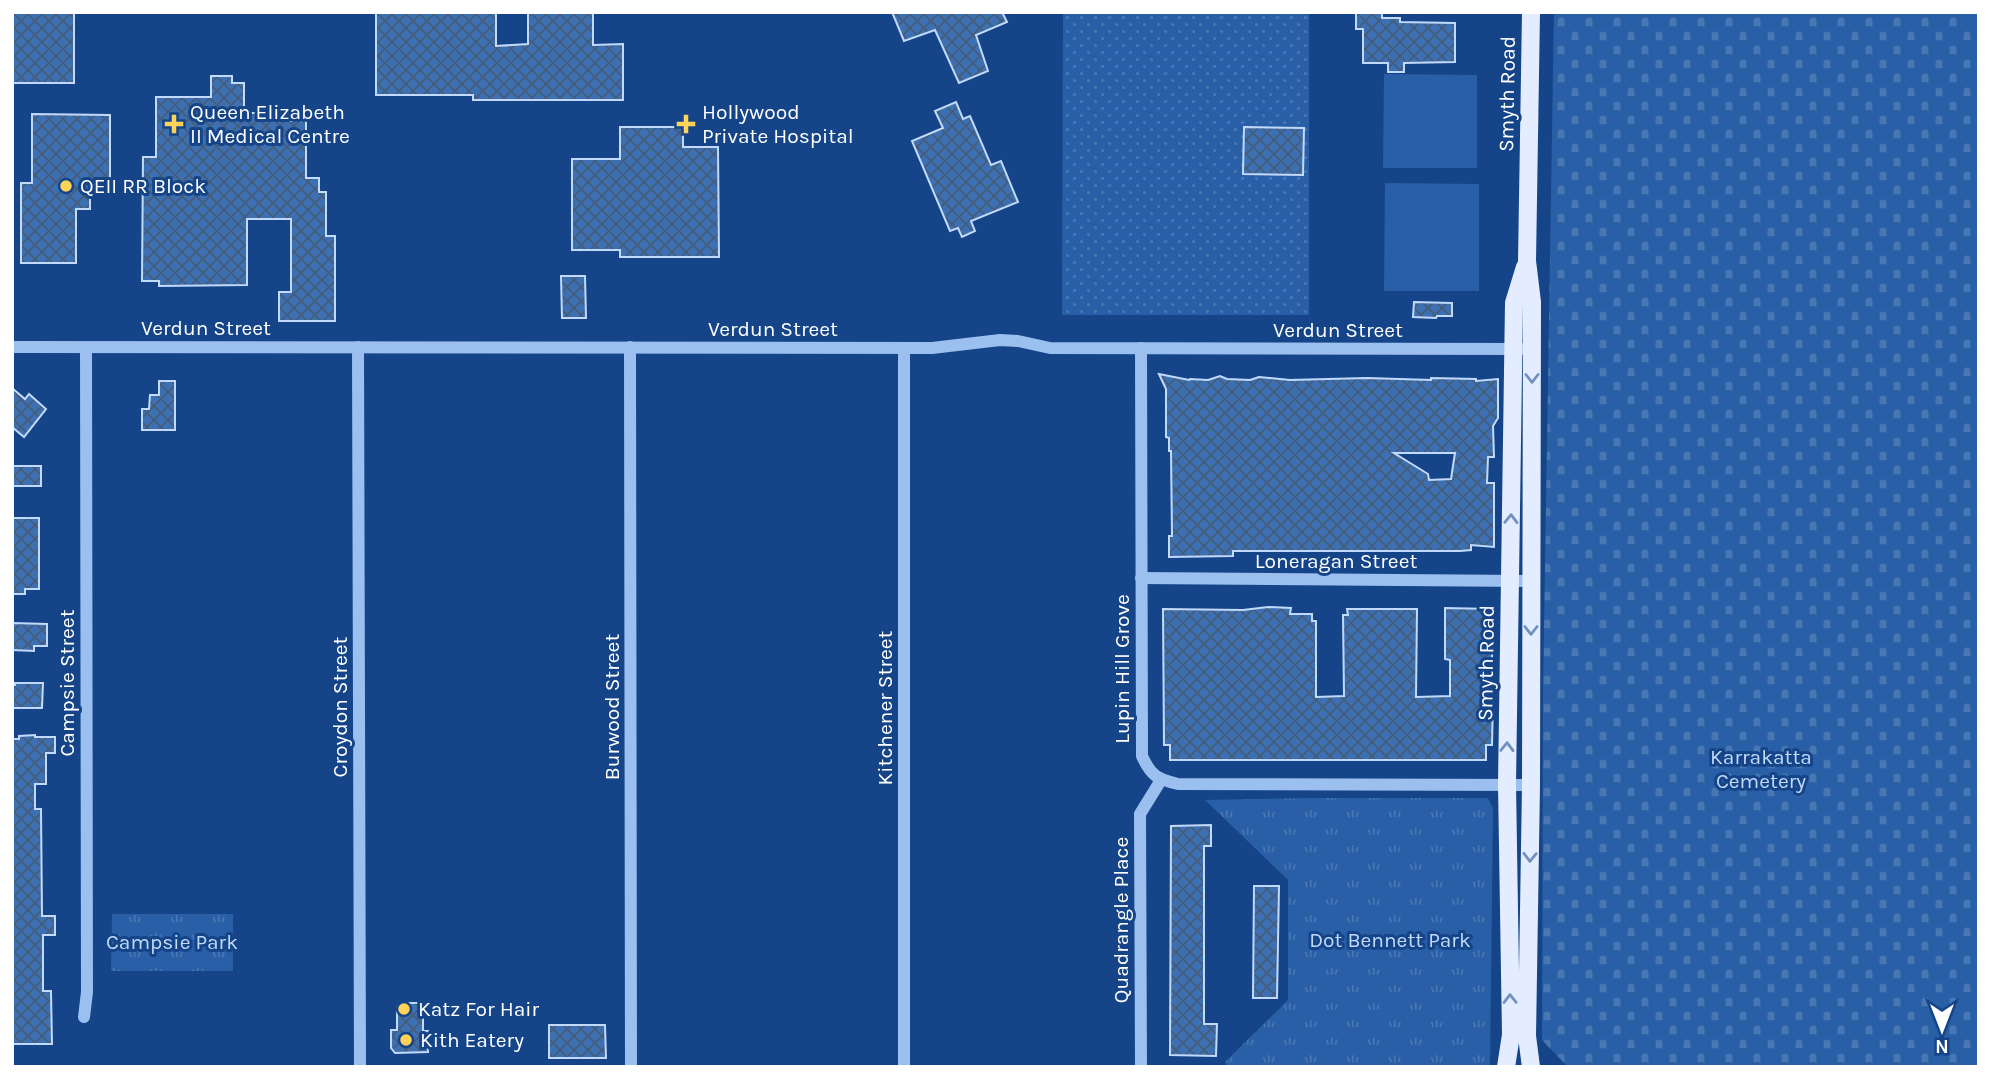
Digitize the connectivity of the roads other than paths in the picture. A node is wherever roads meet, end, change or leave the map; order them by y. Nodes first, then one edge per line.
1 (1531, 12) edge
2 (1527, 261) junction
3 (358, 346) junction
4 (12, 347) edge
5 (630, 347) junction
6 (86, 348) junction
7 (904, 348) junction
8 (1141, 348) junction
9 (1513, 349) junction
10 (1532, 349) junction
11 (1141, 579) junction
12 (1510, 581) junction
13 (1531, 582) junction
14 (1161, 780) junction
15 (1507, 784) junction
16 (1531, 785) junction
17 (84, 1017) dead end
18 (360, 1067) edge
19 (631, 1067) edge
20 (904, 1067) edge
21 (1141, 1067) edge
22 (1506, 1067) edge
23 (1531, 1067) edge

1 - 2 main road, Smyth Road
2 - 9 main road, Smyth Road
2 - 10 main road, Smyth Road
3 - 5 street, Verdun Street
3 - 6 street, Verdun Street
3 - 18 street, Croydon Street
4 - 6 street, Verdun Street
5 - 7 street, Verdun Street
5 - 19 street, Burwood Street
6 - 17 street, Campsie Street
7 - 8 street, Verdun Street
7 - 20 street, Kitchener Street
8 - 9 street, Verdun Street
8 - 11 street, Lupin Hill Grove
9 - 10 street, Verdun Street
12 -> 9 main road, Smyth Road
10 -> 13 main road, Smyth Road
11 - 12 street, Loneragan Street
11 - 14 street, Lupin Hill Grove
12 - 13 street, Loneragan Street
15 -> 12 main road, Smyth Road
13 -> 16 main road, Smyth Road
14 - 15 street
14 - 21 street, Quadrangle Place
15 - 16 street
22 -> 15 main road, Smyth Road
16 -> 23 main road, Smyth Road

